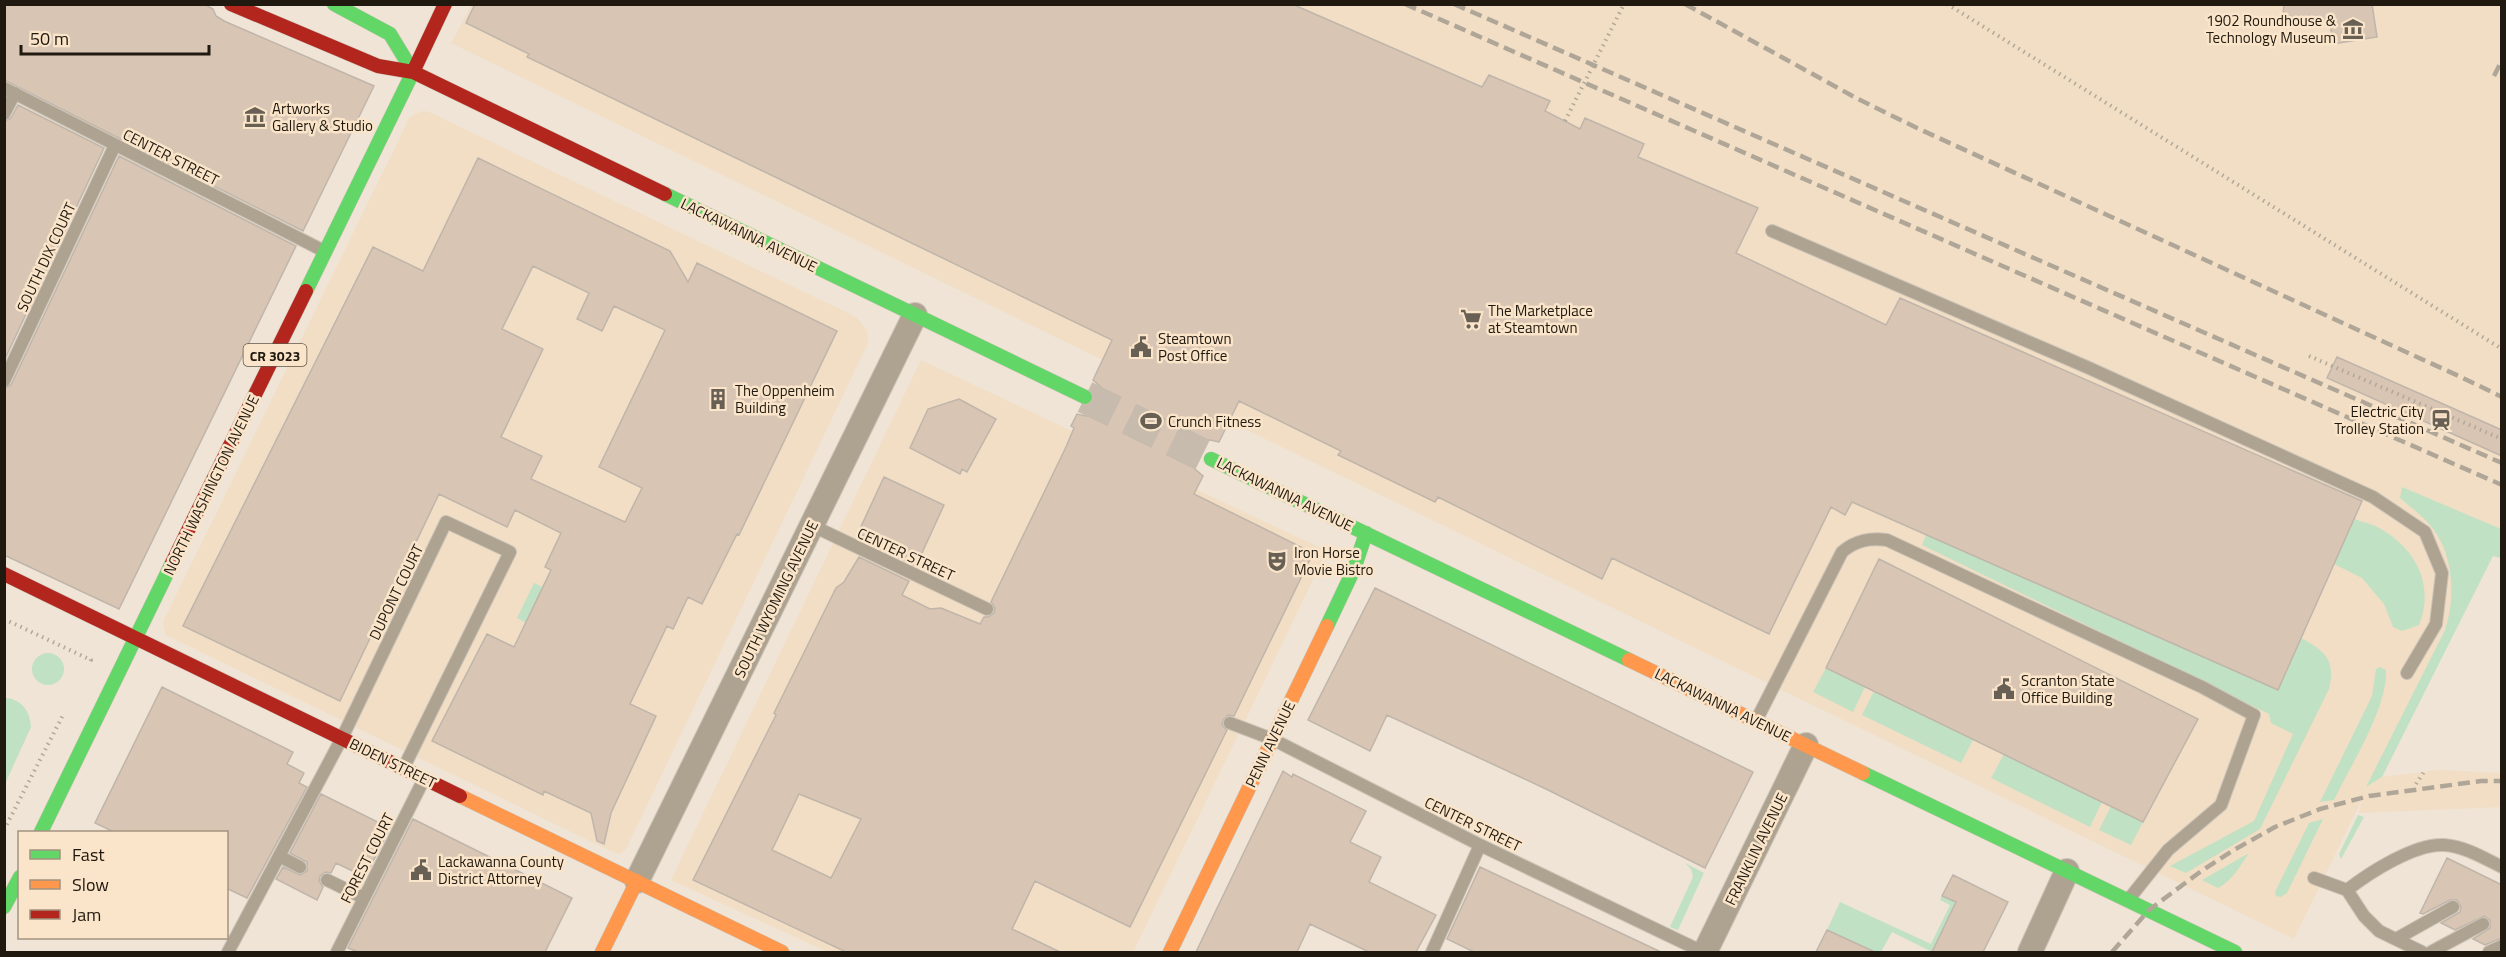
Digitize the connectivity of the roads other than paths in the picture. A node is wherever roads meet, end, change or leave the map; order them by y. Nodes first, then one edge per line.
1 (231, 4) edge
2 (334, 4) edge
3 (445, 4) edge
4 (413, 72) junction
5 (10, 91) edge
6 (4, 114) edge
7 (115, 145) junction
8 (1772, 231) dead end
9 (325, 252) junction
10 (915, 315) junction
11 (4, 381) edge
12 (1085, 397) tunnel mouth
13 (1211, 459) tunnel mouth
14 (813, 526) junction
15 (1366, 533) junction
16 (4, 574) edge
17 (987, 609) dead end
18 (137, 638) junction
19 (2407, 673) dead end
20 (1756, 721) junction
21 (1230, 723) dead end
22 (342, 738) junction
23 (1272, 740) junction
24 (1806, 745) junction
25 (404, 768) junction
26 (424, 778) junction
27 (41, 831) edge
28 (1480, 845) junction
29 (279, 856) junction
30 (300, 867) dead end
31 (2502, 867) edge
32 (2067, 871) junction
33 (2314, 878) dead end
34 (327, 880) dead end
35 (18, 881) edge
36 (637, 881) junction
37 (2347, 890) junction
38 (364, 898) junction
39 (2129, 900) junction
40 (4, 907) edge
41 (2452, 907) dead end
42 (2482, 924) dead end
43 (2396, 939) junction
44 (2502, 946) edge
45 (228, 952) edge
46 (337, 952) edge
47 (602, 952) edge
48 (782, 952) edge
49 (1170, 952) edge
50 (1432, 952) edge
51 (1704, 952) edge
52 (2030, 952) edge
53 (2235, 952) edge
54 (2422, 952) edge
55 (2431, 952) edge
56 (2489, 952) edge

1 - 4 main road, LACKAWANNA AVENUE
2 - 4 main road
3 - 4 main road, NORTH WASHINGTON AVENUE
4 - 9 main road, NORTH WASHINGTON AVENUE / CR 3023
4 - 10 main road, LACKAWANNA AVENUE
5 - 6 lane
5 - 7 lane, CENTER STREET
7 - 9 lane, CENTER STREET
7 - 11 lane, SOUTH DIX COURT
8 - 19 lane
9 - 18 main road, NORTH WASHINGTON AVENUE / CR 3023
10 - 12 main road, LACKAWANNA AVENUE
10 - 14 street, SOUTH WYOMING AVENUE
13 - 15 main road, LACKAWANNA AVENUE
14 - 17 lane, CENTER STREET
14 - 36 street, SOUTH WYOMING AVENUE
15 - 20 main road, LACKAWANNA AVENUE
15 - 23 main road, PENN AVENUE
16 - 18 main road, BIDEN STREET
18 - 22 main road, BIDEN STREET
18 - 27 main road, NORTH WASHINGTON AVENUE / CR 3023
20 - 24 main road, LACKAWANNA AVENUE
20 - 39 lane
21 - 23 lane, CENTER STREET
22 - 25 main road, BIDEN STREET
22 - 25 lane, DUPONT COURT
22 - 29 lane, DUPONT COURT
23 - 28 lane, CENTER STREET
23 - 49 main road, PENN AVENUE
24 - 32 main road, LACKAWANNA AVENUE
24 - 51 street, FRANKLIN AVENUE
25 - 26 main road, BIDEN STREET
26 - 36 main road, BIDEN STREET
26 - 38 lane, FOREST COURT
28 - 50 lane
28 - 51 lane, CENTER STREET
29 - 30 lane
29 - 45 lane, DUPONT COURT
31 - 37 lane
32 - 39 main road, LACKAWANNA AVENUE
32 - 52 street
33 - 37 lane
34 - 38 lane
35 - 40 main road
36 - 47 main road
36 - 48 main road, BIDEN STREET
37 - 43 lane
38 - 46 lane, FOREST COURT
39 - 53 main road, LACKAWANNA AVENUE
41 - 43 lane
42 - 55 lane
43 - 54 lane
44 - 56 lane

